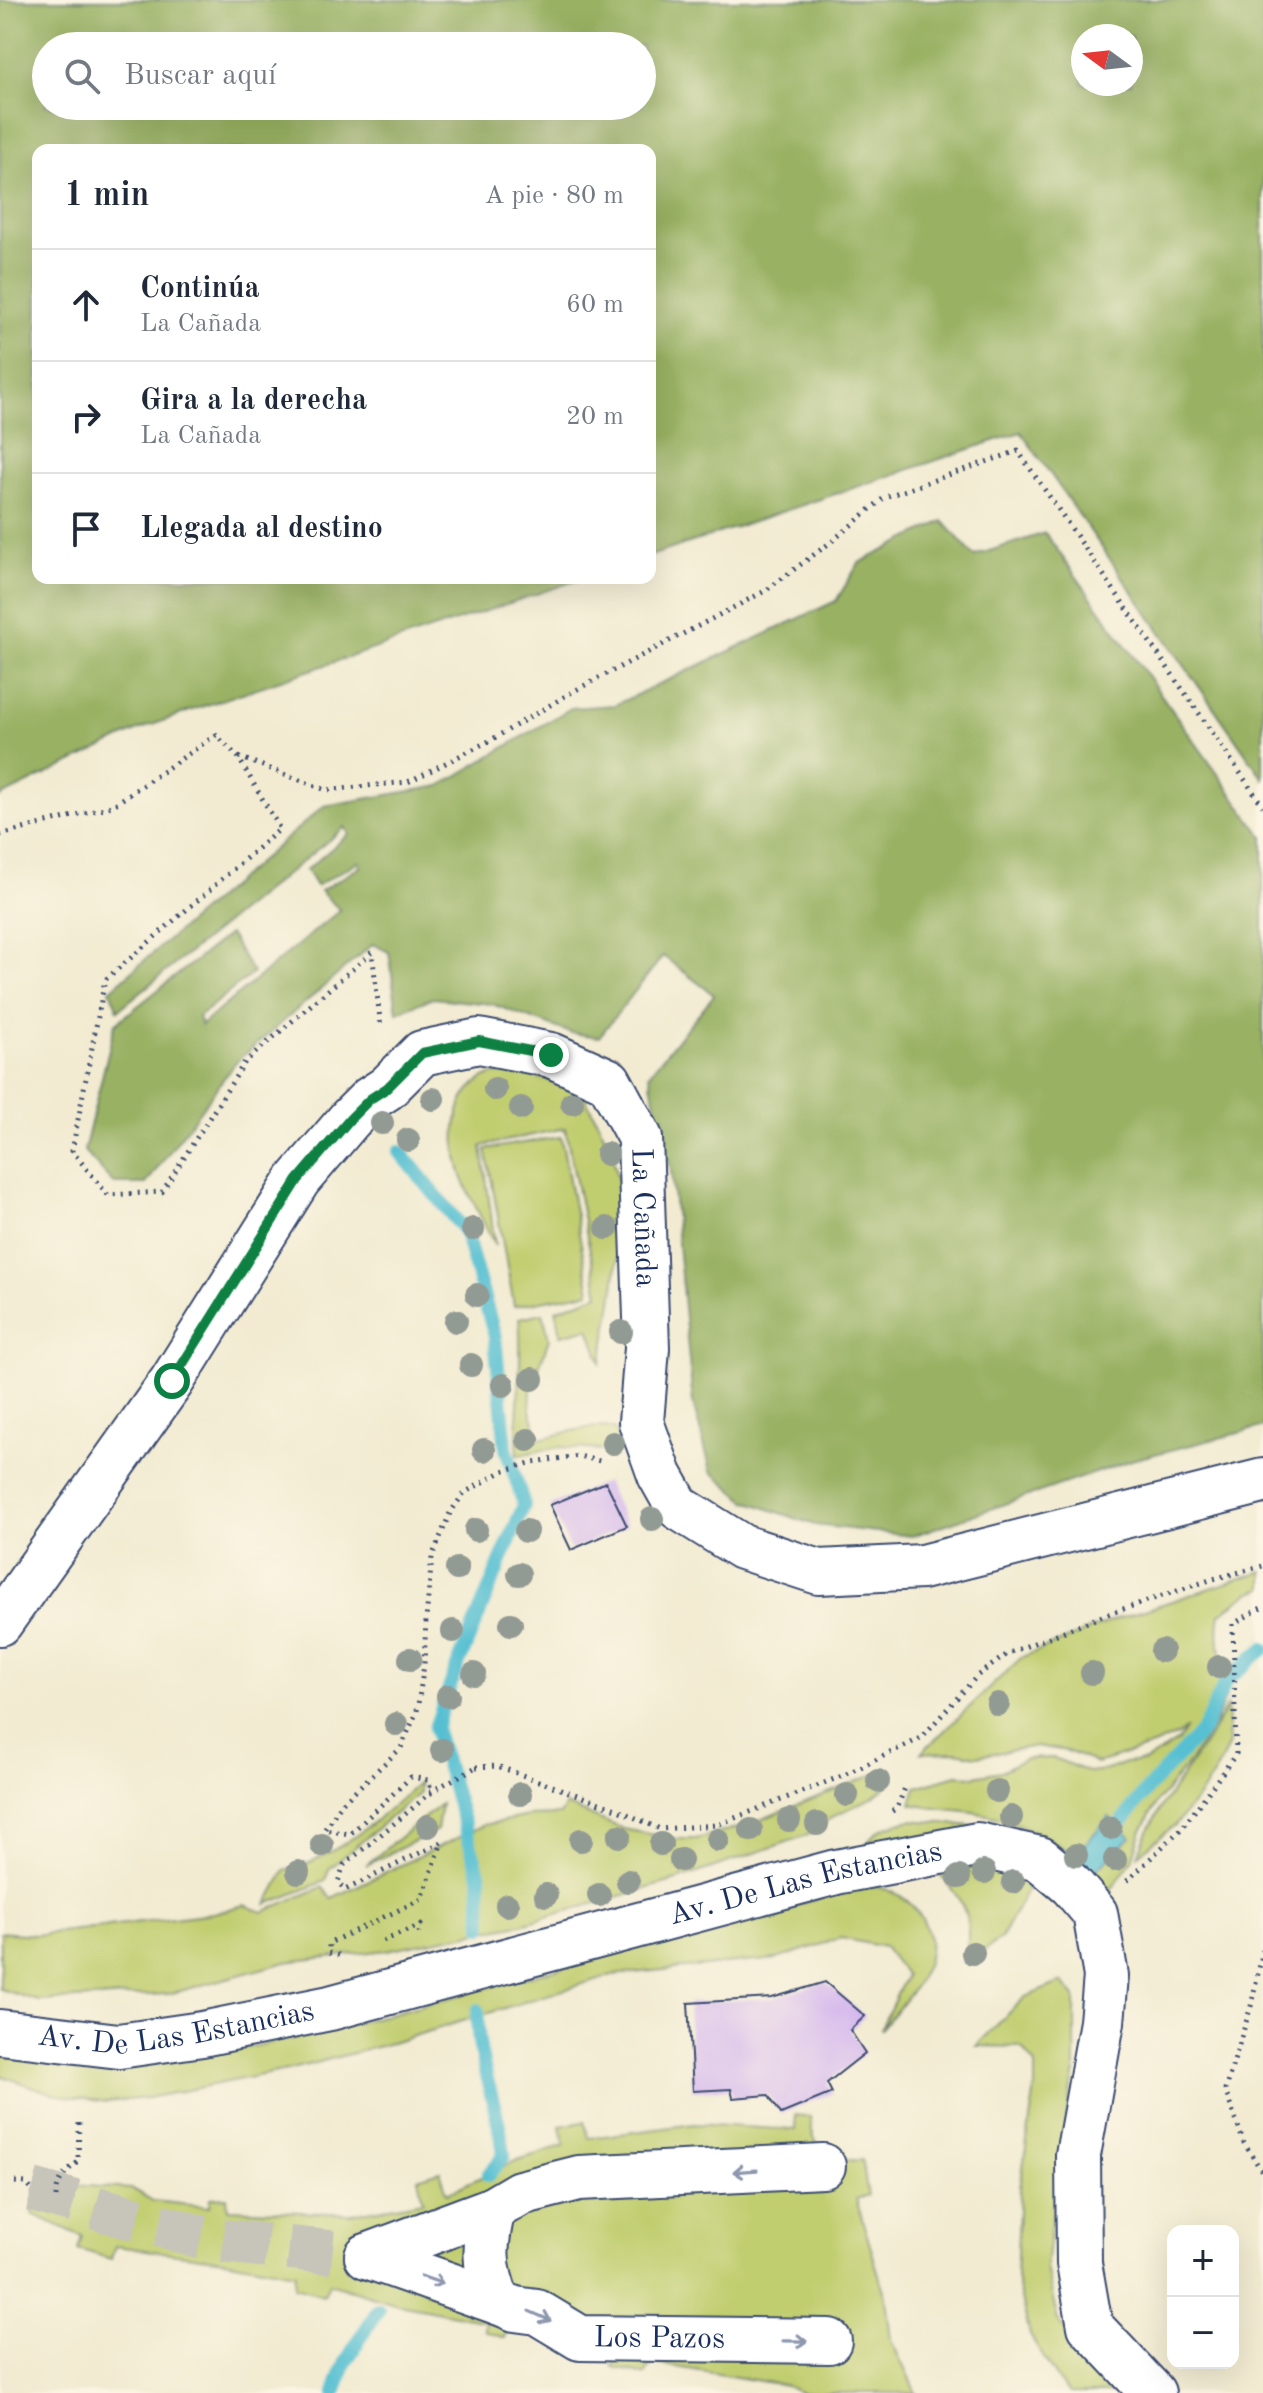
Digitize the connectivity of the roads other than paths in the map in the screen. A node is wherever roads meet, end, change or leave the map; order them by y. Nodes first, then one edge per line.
1 (1263, 1481) edge
2 (0, 1623) edge
3 (0, 2032) edge
4 (823, 2166) dead end
5 (493, 2209) junction
6 (498, 2302) junction
7 (829, 2341) dead end
8 (1153, 2393) edge

1 - 2 street, La Cañada
3 - 8 street, Av. De Las Estancias
4 -> 5 street, Los Pazos
5 - 6 street
5 -> 6 street, Los Pazos
6 -> 7 street, Los Pazos

